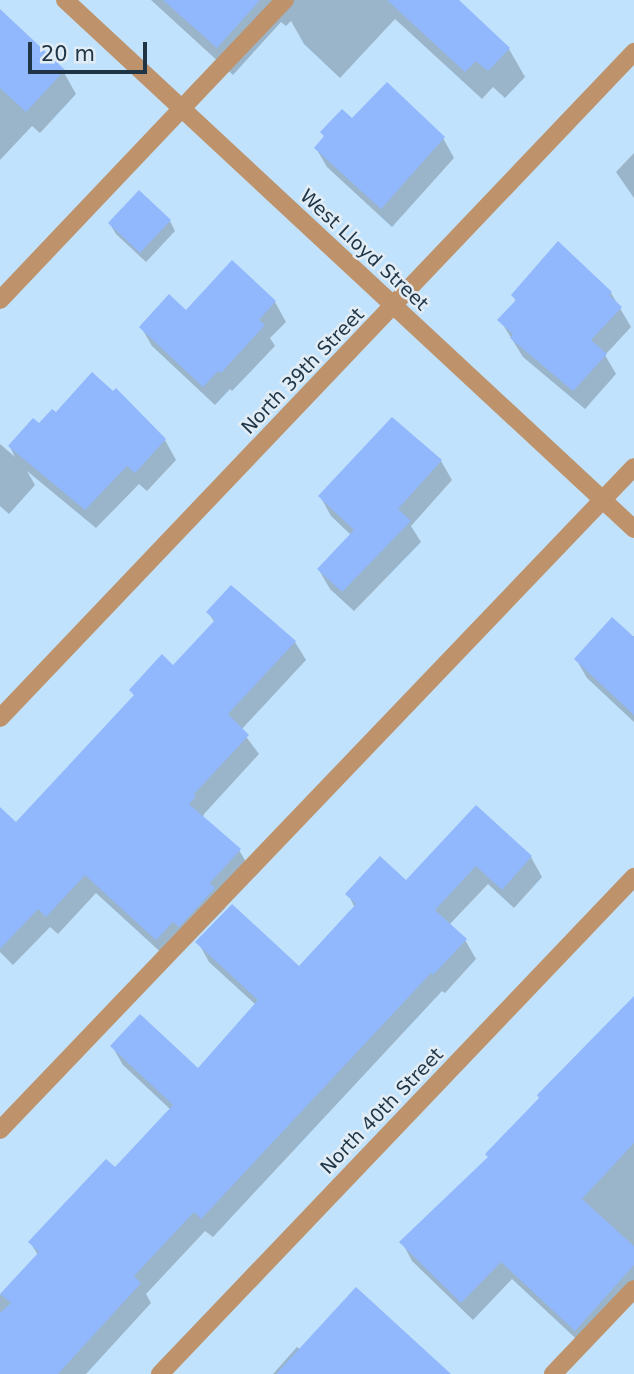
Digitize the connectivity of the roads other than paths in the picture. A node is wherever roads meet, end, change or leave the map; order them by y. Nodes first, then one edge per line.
1 (65, 0) edge
2 (285, 0) edge
3 (634, 52) edge
4 (181, 109) junction
5 (0, 300) edge
6 (394, 307) junction
7 (634, 467) edge
8 (603, 500) junction
9 (634, 530) edge
10 (0, 718) edge
11 (634, 877) edge
12 (0, 1130) edge
13 (634, 1289) edge
14 (160, 1374) edge
15 (553, 1374) edge

1 - 4 street, West Lloyd Street
2 - 4 street
3 - 6 street, North 39th Street
4 - 5 street
4 - 6 street, West Lloyd Street
6 - 8 street, West Lloyd Street
6 - 10 street, North 39th Street
7 - 8 street
8 - 9 street, West Lloyd Street
8 - 12 street
11 - 14 street, North 40th Street
13 - 15 street

